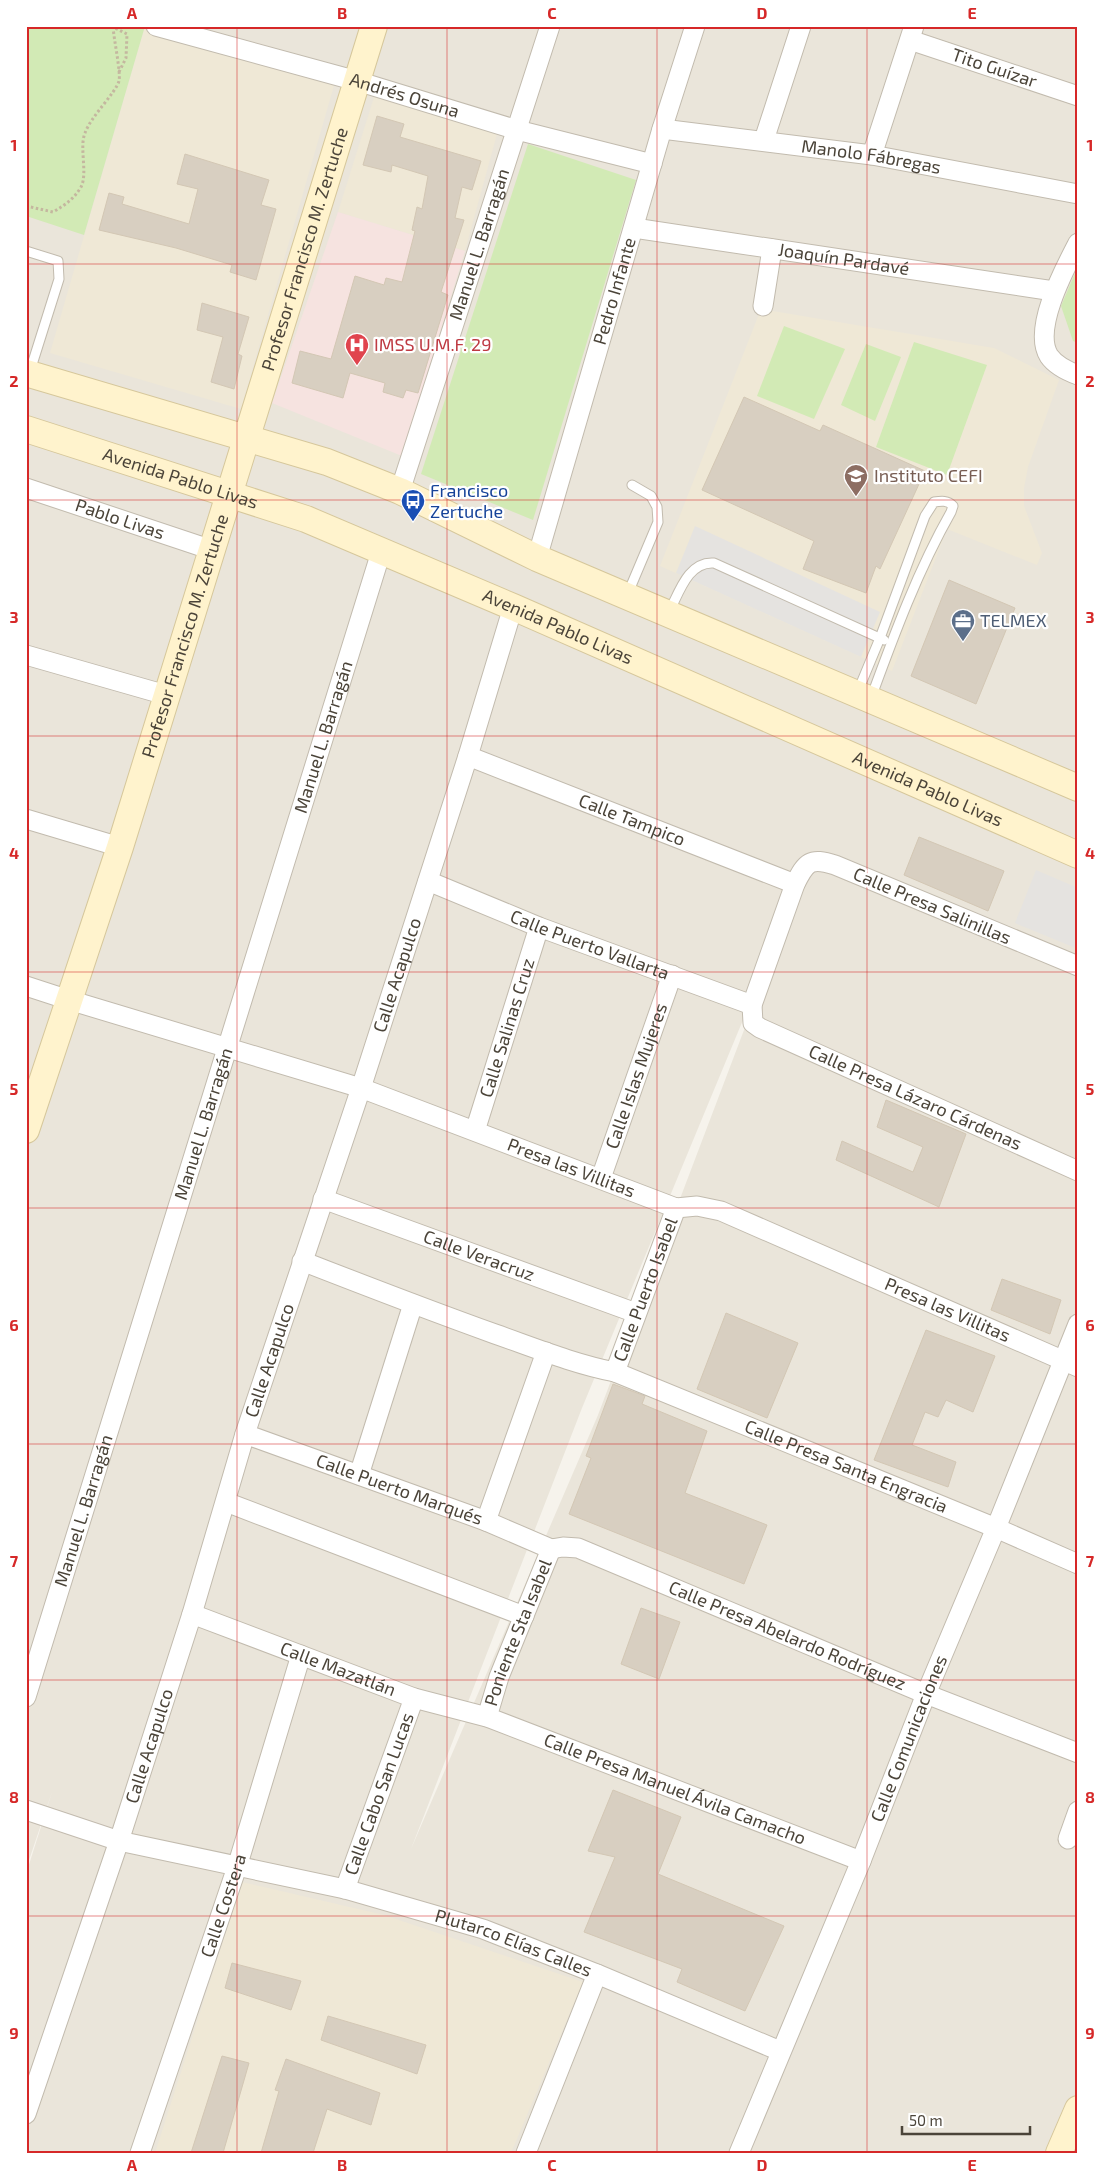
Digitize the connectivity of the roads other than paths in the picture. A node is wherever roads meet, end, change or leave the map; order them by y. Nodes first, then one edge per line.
1 (156, 26) edge
2 (374, 26) edge
3 (550, 26) edge
4 (695, 26) edge
5 (801, 26) edge
6 (912, 33) edge
7 (357, 81) junction
8 (1078, 96) edge
9 (518, 130) junction
10 (662, 130) junction
11 (764, 140) junction
12 (872, 155) junction
13 (652, 164) junction
14 (1078, 194) edge
15 (634, 228) junction
16 (1078, 243) edge
17 (772, 249) junction
18 (26, 251) edge
19 (1054, 292) junction
20 (763, 306) dead end
21 (28, 373) edge
22 (1078, 375) edge
23 (26, 429) edge
24 (246, 437) junction
25 (632, 485) dead end
26 (26, 488) edge
27 (400, 491) junction
28 (228, 494) junction
29 (212, 550) junction
30 (381, 552) junction
31 (537, 558) junction
32 (627, 596) junction
33 (513, 607) junction
34 (669, 614) junction
35 (880, 638) junction
36 (891, 643) junction
37 (26, 655) edge
38 (166, 695) junction
39 (863, 698) junction
40 (468, 756) junction
41 (1078, 788) edge
42 (26, 819) edge
43 (120, 847) junction
44 (1078, 855) edge
45 (428, 881) junction
46 (795, 884) junction
47 (539, 927) junction
48 (1078, 966) edge
49 (672, 976) junction
50 (26, 986) edge
51 (69, 1000) junction
52 (753, 1014) junction
53 (227, 1048) junction
54 (362, 1088) junction
55 (26, 1130) edge
56 (475, 1131) junction
57 (1078, 1171) edge
58 (601, 1178) junction
59 (323, 1199) junction
60 (676, 1208) junction
61 (302, 1261) junction
62 (413, 1304) junction
63 (636, 1314) junction
64 (1078, 1324) edge
65 (546, 1352) junction
66 (1070, 1364) edge
67 (615, 1372) junction
68 (245, 1434) junction
69 (359, 1475) junction
70 (226, 1502) junction
71 (486, 1521) junction
72 (996, 1528) junction
73 (551, 1549) junction
74 (1078, 1564) edge
75 (192, 1614) junction
76 (524, 1616) junction
77 (301, 1656) junction
78 (926, 1694) junction
79 (26, 1697) edge
80 (414, 1698) junction
81 (487, 1717) junction
82 (1078, 1753) edge
83 (26, 1810) edge
84 (1078, 1811) edge
85 (1068, 1839) dead end
86 (119, 1842) junction
87 (861, 1861) junction
88 (237, 1867) junction
89 (345, 1889) junction
90 (597, 1974) junction
91 (780, 2051) junction
92 (26, 2114) edge
93 (140, 2153) edge
94 (526, 2153) edge
95 (739, 2153) edge

1 - 7 street, Andrés Osuna
2 - 7 main road, Profesor Francisco M. Zertuche
3 - 9 street, Manuel L. Barragán
4 - 10 street, Pedro Infante
5 - 11 street
6 - 8 street, Tito Guízar
6 - 12 street
7 - 9 street, Andrés Osuna
7 - 24 main road, Profesor Francisco M. Zertuche
9 - 13 street, Andrés Osuna
9 - 27 street, Manuel L. Barragán
10 - 11 street, Manolo Fábregas
10 - 13 street, Pedro Infante
11 - 12 street, Manolo Fábregas
12 - 14 street, Manolo Fábregas
13 - 15 street, Pedro Infante
15 - 17 street, Joaquín Pardavé
15 - 31 street, Pedro Infante
16 - 19 street
17 - 19 street, Joaquín Pardavé
17 - 20 street
18 - 21 lane
19 - 22 street
21 - 24 main road
23 - 28 main road, Avenida Pablo Livas
24 - 27 main road
24 - 28 main road, Profesor Francisco M. Zertuche
25 - 32 lane
26 - 29 street, Pablo Livas
27 - 31 main road
28 - 29 main road, Profesor Francisco M. Zertuche
28 - 30 main road, Avenida Pablo Livas
29 - 38 main road, Profesor Francisco M. Zertuche
30 - 33 main road, Avenida Pablo Livas
30 - 53 street, Manuel L. Barragán
31 - 32 main road
32 - 34 main road
33 - 40 street, Calle Acapulco
33 - 44 main road, Avenida Pablo Livas
34 - 35 lane
34 - 39 main road
35 - 36 lane
35 - 36 lane
35 - 39 lane
36 - 39 lane
37 - 38 street
38 - 43 main road, Profesor Francisco M. Zertuche
39 - 41 main road
40 - 45 street, Calle Acapulco
40 - 46 street, Calle Tampico
42 - 43 street
43 - 51 main road, Profesor Francisco M. Zertuche
45 - 47 street, Calle Puerto Vallarta
45 - 54 street, Calle Acapulco
46 - 48 street, Calle Presa Salinillas
46 - 52 street, Calle Presa Salinillas
47 - 49 street, Calle Puerto Vallarta
47 - 56 street, Calle Salinas Cruz
49 - 52 street, Calle Puerto Vallarta
49 - 58 street, Calle Islas Mujeres
50 - 51 street, Presa las Villitas
51 - 53 street, Presa las Villitas
51 - 55 main road, Profesor Francisco M. Zertuche
52 - 57 street, Calle Presa Lázaro Cárdenas
53 - 54 street, Presa las Villitas
53 - 79 street, Manuel L. Barragán
54 - 56 street, Presa las Villitas
54 - 59 street, Calle Acapulco
56 - 58 street, Presa las Villitas
58 - 60 street, Presa las Villitas
59 - 61 street, Calle Acapulco
59 - 63 street, Calle Veracruz
60 - 63 street, Calle Puerto Isabel
60 - 66 street, Presa las Villitas
61 - 62 street
61 - 68 street, Calle Acapulco
62 - 65 street
62 - 69 street
63 - 67 street, Calle Puerto Isabel
64 - 66 street, Calle Comunicaciones
65 - 67 street
65 - 71 street
66 - 72 street, Calle Comunicaciones
67 - 72 street, Calle Presa Santa Engracia
68 - 69 street, Calle Puerto Marqués
68 - 70 street, Calle Acapulco
69 - 71 street, Calle Puerto Marqués
70 - 75 street, Calle Acapulco
70 - 76 street
71 - 73 street, Calle Puerto Marqués
72 - 74 street, Calle Presa Santa Engracia
72 - 78 street, Calle Comunicaciones
73 - 76 street, Poniente Sta Isabel
73 - 78 street, Calle Presa Abelardo Rodríguez
75 - 77 street, Calle Mazatlán
75 - 86 street, Calle Acapulco
76 - 81 street, Poniente Sta Isabel
77 - 80 street, Calle Mazatlán
77 - 88 street, Calle Costera
78 - 82 street, Calle Presa Abelardo Rodríguez
78 - 87 street, Calle Comunicaciones
80 - 81 street, Calle Mazatlán
80 - 89 street, Calle Cabo San Lucas
81 - 87 street, Calle Presa Manuel Ávila Camacho
83 - 86 street, Plutarco Elías Calles
84 - 85 street
86 - 88 street, Plutarco Elías Calles
86 - 92 street, Calle Acapulco
87 - 91 street, Calle Comunicaciones
88 - 89 street, Plutarco Elías Calles
88 - 93 street, Calle Costera
89 - 90 street, Plutarco Elías Calles
90 - 91 street, Plutarco Elías Calles
90 - 94 street
91 - 95 street, Calle Comunicaciones

